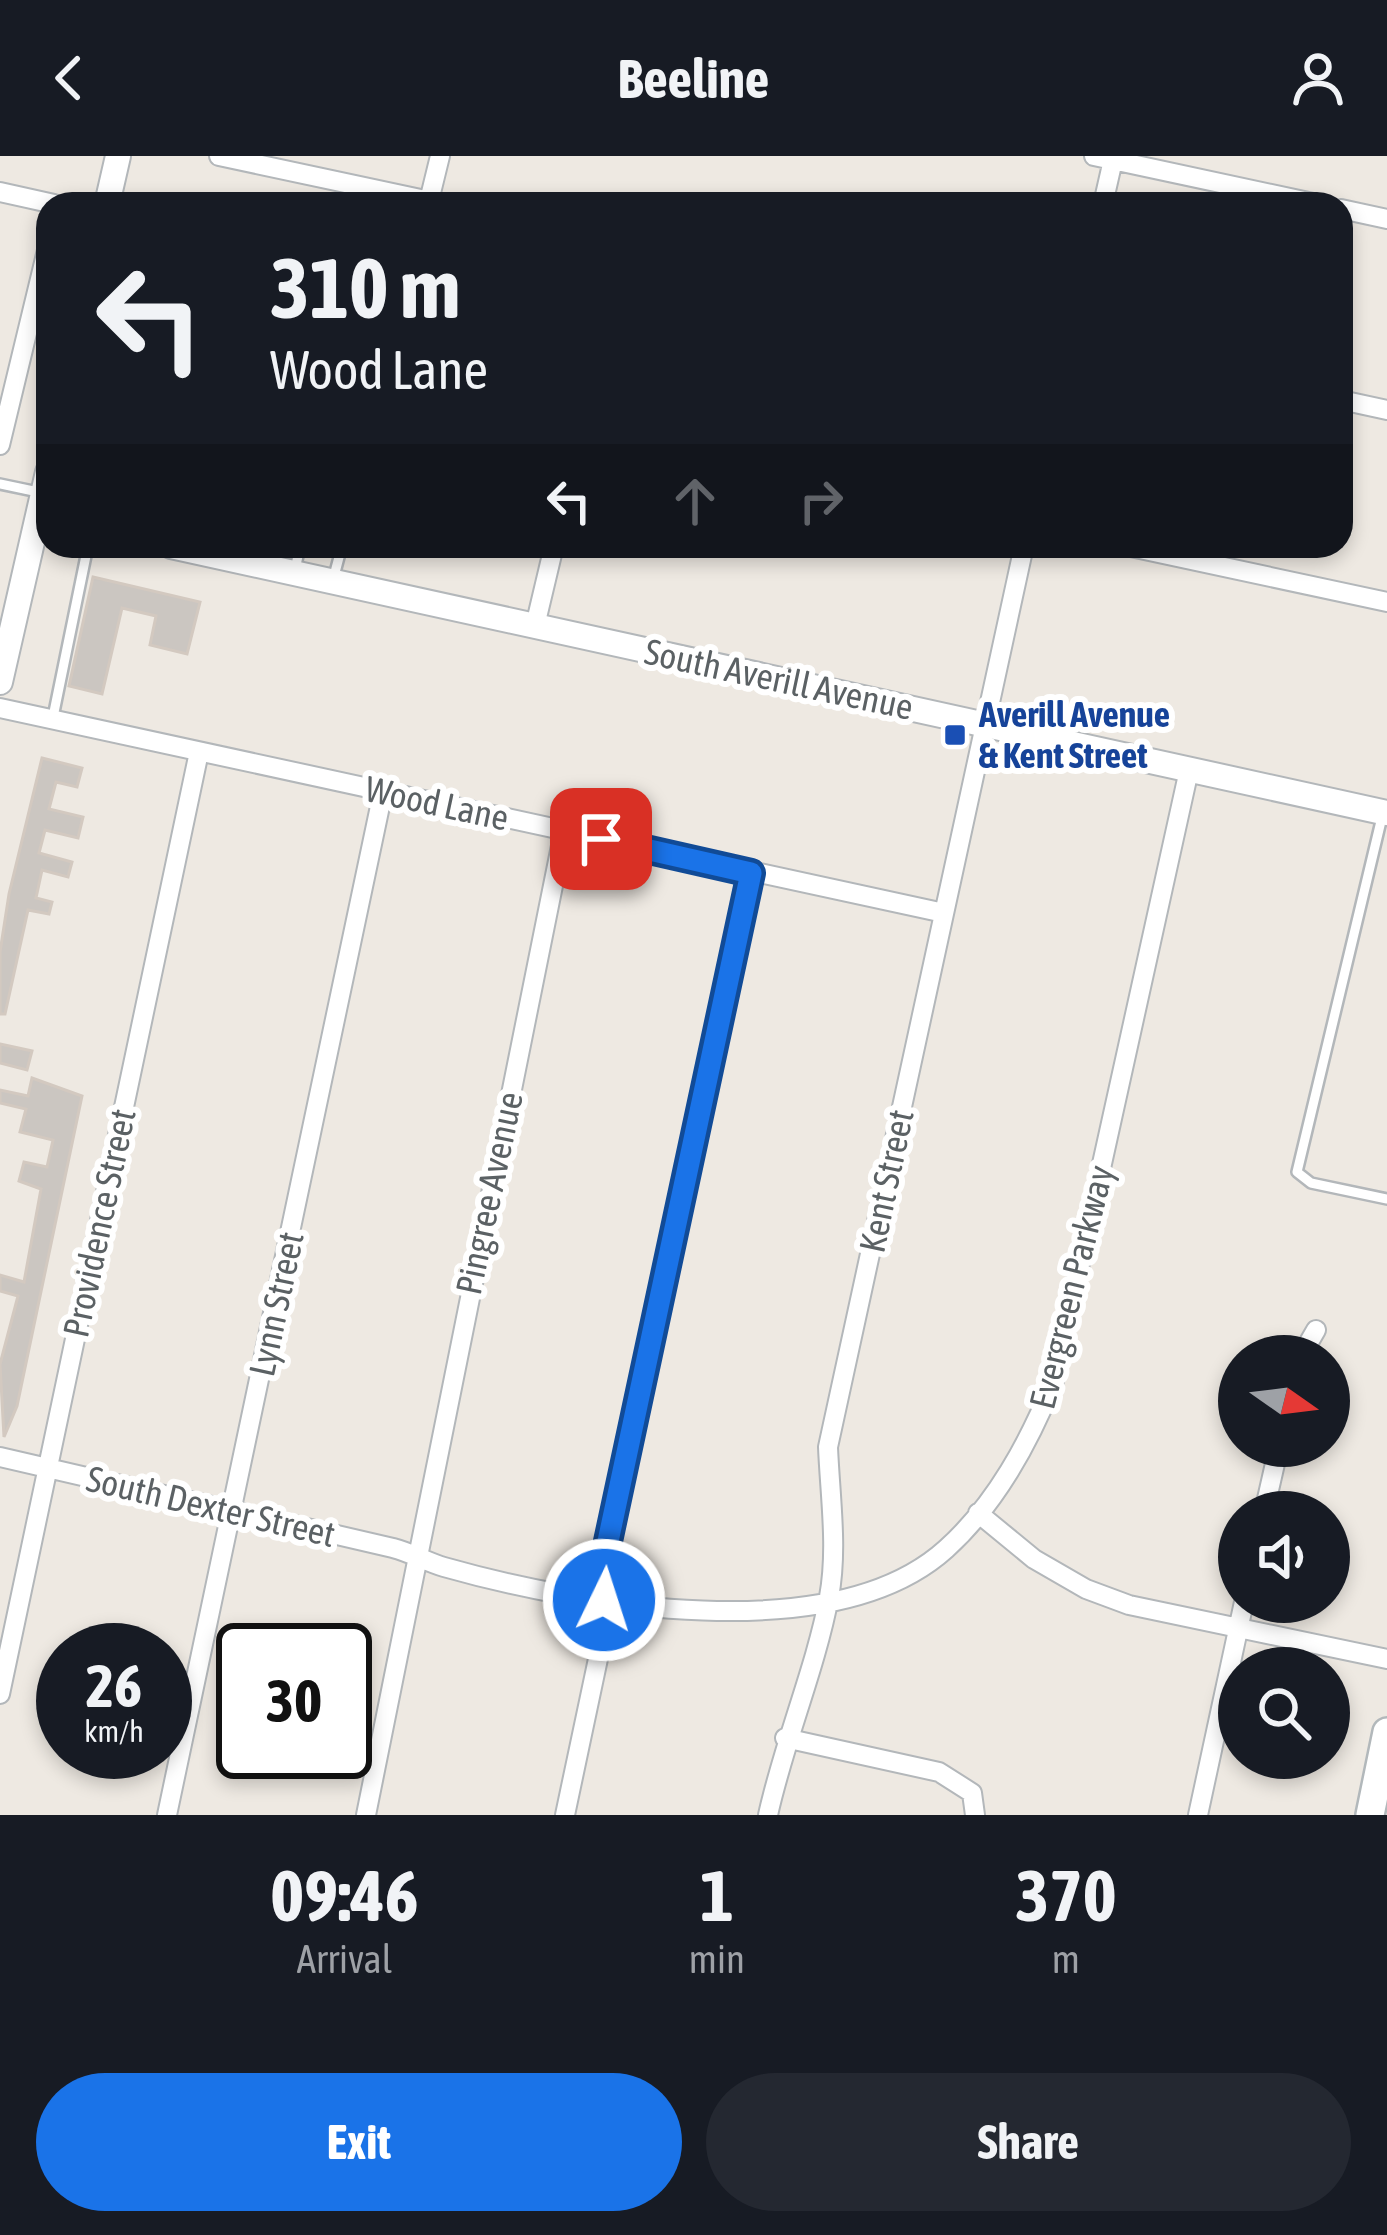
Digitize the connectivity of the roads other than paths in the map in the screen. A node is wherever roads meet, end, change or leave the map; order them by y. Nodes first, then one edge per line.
1 (118, 156) edge
2 (219, 156) edge
3 (440, 156) edge
4 (1103, 158) edge
5 (0, 192) edge
6 (110, 192) edge
7 (355, 192) edge
8 (437, 192) edge
9 (1102, 192) edge
10 (1262, 192) edge
11 (36, 200) edge
12 (1353, 212) edge
13 (1387, 219) edge
14 (36, 296) edge
15 (1353, 403) edge
16 (1387, 410) edge
17 (0, 445) edge
18 (0, 484) edge
19 (36, 497) edge
20 (36, 532) edge
21 (86, 558) edge
22 (244, 558) edge
23 (298, 558) edge
24 (339, 558) edge
25 (551, 558) edge
26 (1021, 558) edge
27 (1182, 558) edge
28 (295, 573) junction
29 (333, 582) junction
30 (1387, 602) edge
31 (535, 626) junction
32 (0, 677) edge
33 (0, 708) edge
34 (52, 721) junction
35 (984, 724) junction
36 (199, 752) junction
37 (1190, 770) junction
38 (383, 792) junction
39 (1385, 813) edge
40 (564, 831) junction
41 (751, 873) junction
42 (944, 914) junction
43 (1387, 1199) edge
44 (1316, 1330) dead end
45 (1313, 1335) edge
46 (0, 1457) edge
47 (47, 1468) junction
48 (233, 1509) junction
49 (978, 1514) junction
50 (421, 1555) junction
51 (604, 1600) junction
52 (829, 1601) junction
53 (1239, 1623) edge
54 (1238, 1627) junction
55 (1387, 1659) edge
56 (0, 1694) edge
57 (1387, 1732) edge
58 (785, 1738) junction
59 (167, 1815) edge
60 (366, 1815) edge
61 (565, 1815) edge
62 (768, 1815) edge
63 (975, 1815) edge
64 (1198, 1815) edge
65 (1370, 1815) edge

1 - 6 street
2 - 7 street
3 - 8 street
4 - 9 street
4 - 10 street
5 - 11 street
12 - 13 street
14 - 17 street
15 - 16 street
18 - 19 lane
20 - 32 street
21 - 34 lane
22 - 28 street, South Averill Avenue
23 - 28 lane
24 - 29 lane
25 - 31 street
26 - 35 street, Kent Street
27 - 30 street
28 - 29 street, South Averill Avenue
29 - 31 street, South Averill Avenue
31 - 35 street, South Averill Avenue
33 - 34 street, Wood Lane
34 - 36 street, Wood Lane
35 - 37 street, South Averill Avenue
35 - 42 street, Kent Street
36 - 38 street, Wood Lane
36 - 47 street, Providence Street
37 - 39 street, South Averill Avenue
37 - 49 street, Evergreen Parkway
38 - 40 street, Wood Lane
38 - 48 street, Lynn Street
39 - 43 lane
40 - 41 street, Wood Lane
40 - 50 street, Pingree Avenue
41 - 42 street, Wood Lane
41 - 51 street
42 - 52 street, Kent Street
44 - 45 street
46 - 47 street, South Dexter Street
47 - 48 street, South Dexter Street
47 - 56 street, Providence Street
48 - 50 street, South Dexter Street
48 - 59 street, Lynn Street
49 - 52 street, Evergreen Parkway
49 - 54 street
50 - 51 street, Evergreen Parkway
50 - 60 street
51 - 52 street, Evergreen Parkway
51 - 61 street
52 - 58 street, Kent Street
53 - 54 street
54 - 55 street
54 - 64 street
57 - 65 main road
58 - 62 street, Kent Street
58 - 63 street

